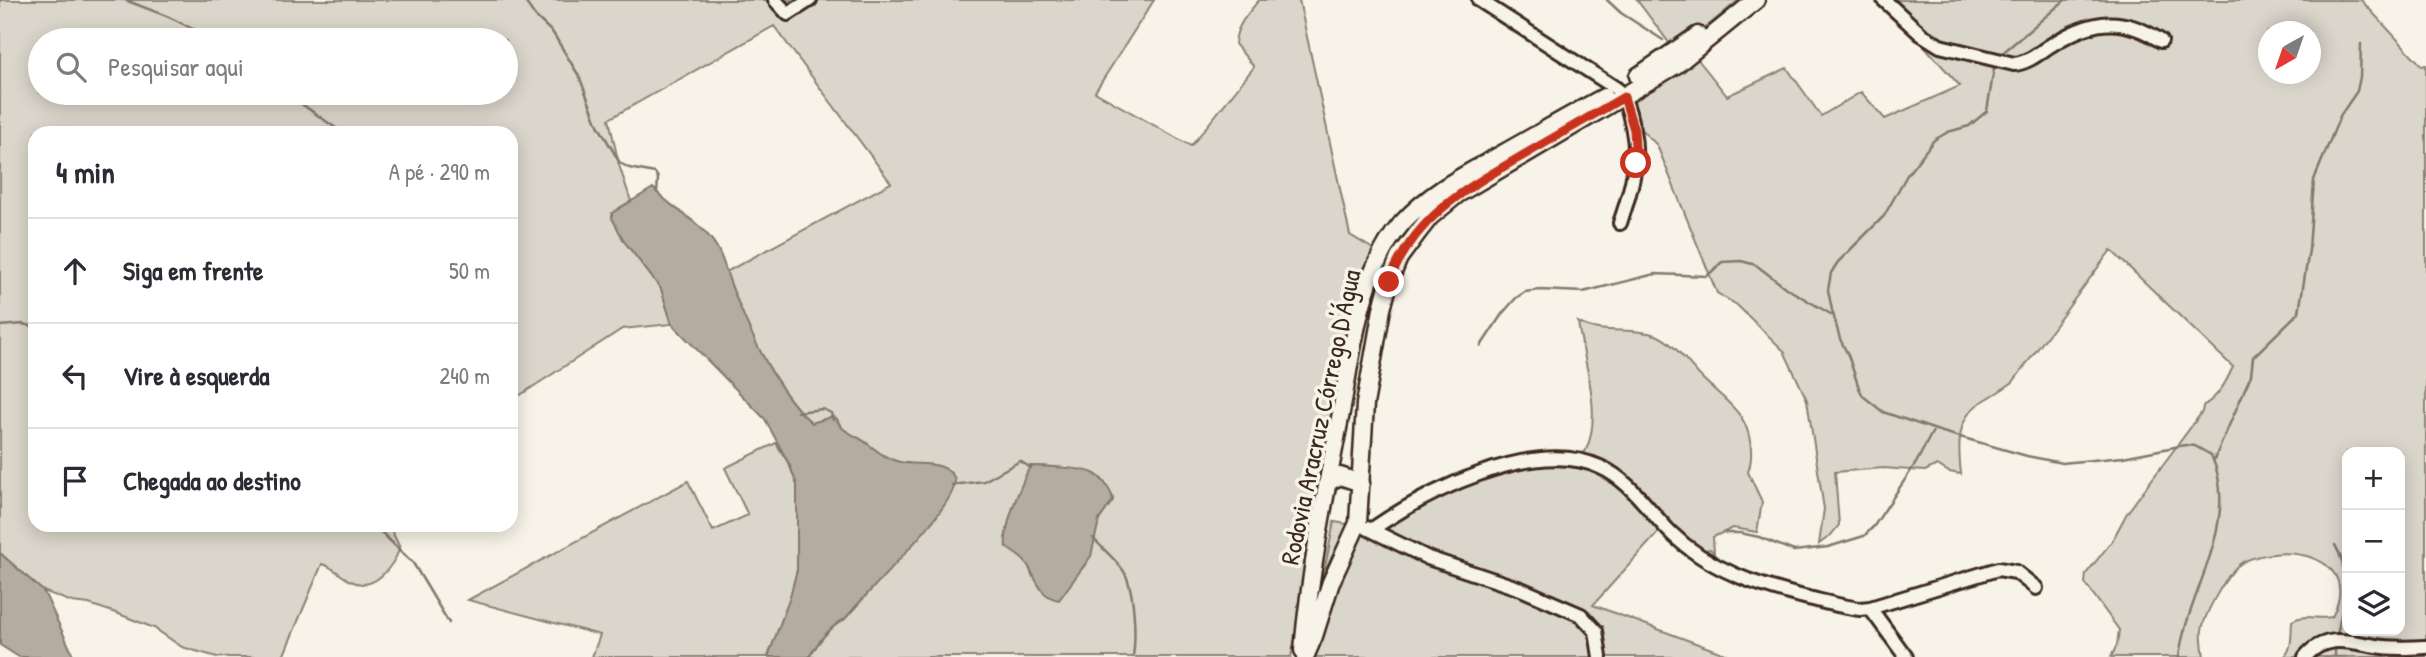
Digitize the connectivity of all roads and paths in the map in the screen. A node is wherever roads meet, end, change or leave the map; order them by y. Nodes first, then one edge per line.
1 (775, 0) edge
2 (810, 0) edge
3 (1479, 0) edge
4 (1740, 0) edge
5 (1756, 0) edge
6 (1884, 0) edge
7 (2161, 41) dead end
8 (1621, 93) junction
9 (1620, 223) dead end
10 (1327, 483) junction
11 (1361, 483) junction
12 (1364, 526) junction
13 (1317, 541) junction
14 (1346, 548) junction
15 (2036, 588) dead end
16 (1870, 608) junction
17 (2426, 646) edge
18 (1303, 657) edge
19 (1600, 657) edge
20 (1906, 657) edge
21 (2305, 657) edge

1 - 2 street
3 - 8 street
4 - 8 main road, Rodovia Aracruz Córrego D'Água
5 - 8 main road, Rodovia Aracruz Córrego D'Água
6 - 7 street
8 - 9 street
8 - 10 main road, Rodovia Aracruz Córrego D'Água
8 - 11 main road, Rodovia Aracruz Córrego D'Água
10 - 11 main road
10 - 13 main road, Rodovia Aracruz Córrego D'Água
11 - 12 main road, Rodovia Aracruz Córrego D'Água
12 - 14 main road, Rodovia Aracruz Córrego D'Água
12 - 16 street
12 - 19 street
13 - 14 main road
13 - 18 main road, Rodovia Aracruz Córrego D'Água
14 - 18 main road, Rodovia Aracruz Córrego D'Água
15 - 16 street
16 - 20 street
17 - 21 street

